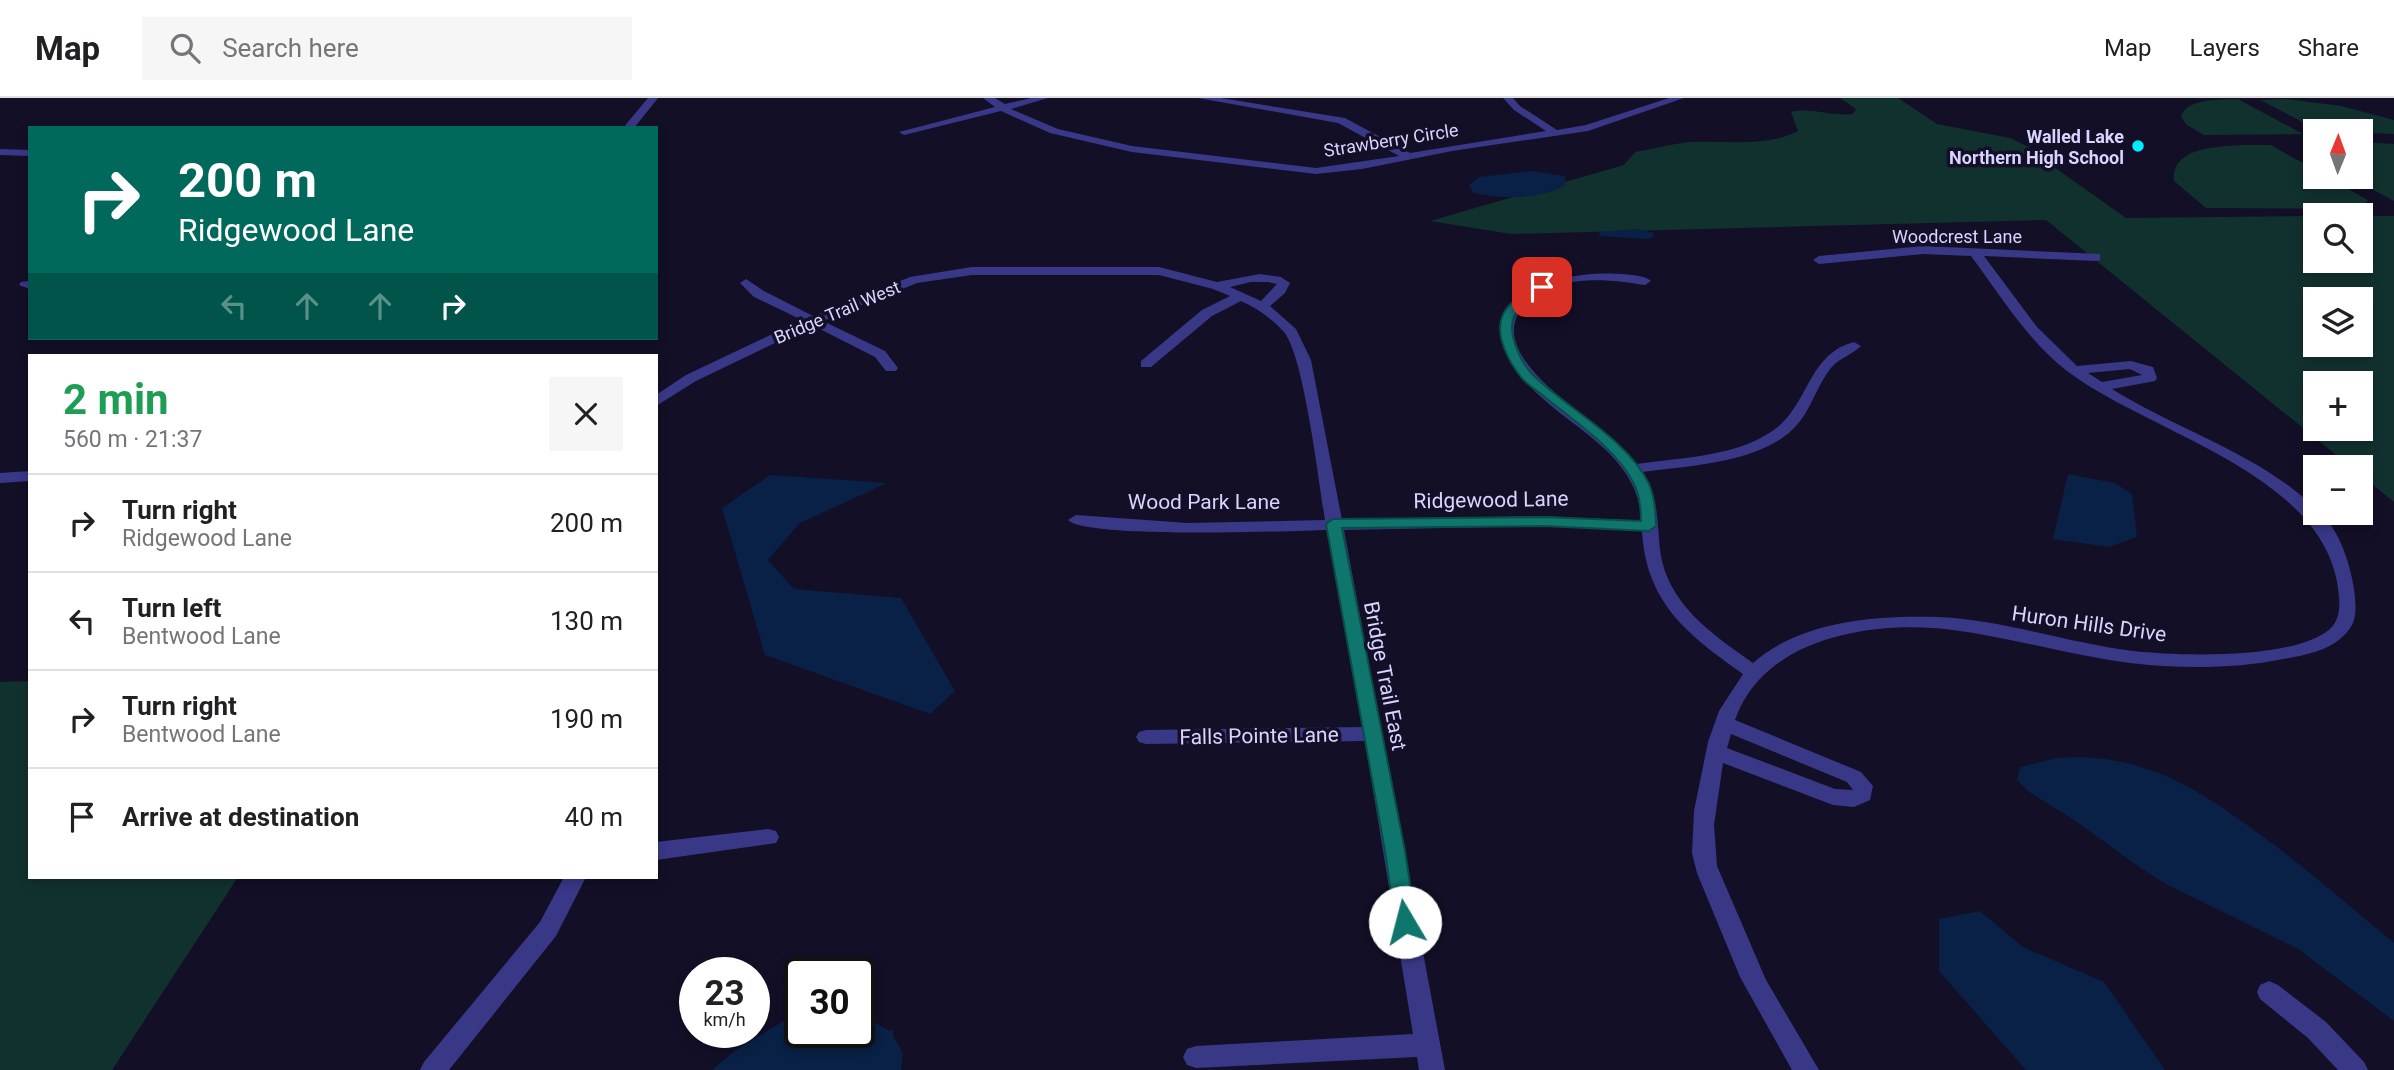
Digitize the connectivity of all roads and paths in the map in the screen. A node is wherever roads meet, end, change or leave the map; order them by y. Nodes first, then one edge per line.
1 (988, 98) edge
2 (1044, 98) edge
3 (1203, 98) edge
4 (1278, 98) edge
5 (1508, 98) edge
6 (1679, 98) edge
7 (651, 102) edge
8 (1003, 107) junction
9 (1268, 108) junction
10 (630, 126) edge
11 (904, 132) dead end
12 (1557, 134) junction
13 (0, 152) edge
14 (28, 153) edge
15 (1409, 157) junction
16 (1975, 252) junction
17 (2096, 257) dead end
18 (1819, 260) dead end
19 (1031, 269) joint
20 (1645, 281) dead end
21 (746, 283) dead end
22 (1217, 286) junction
23 (1239, 297) junction
24 (1262, 306) junction
25 (813, 320) junction
26 (1854, 346) dead end
27 (1146, 363) dead end
28 (891, 368) dead end
29 (2074, 370) junction
30 (2100, 387) junction
31 (658, 401) edge
32 (1630, 469) junction
33 (28, 476) edge
34 (0, 478) edge
35 (1076, 520) dead end
36 (1333, 524) junction
37 (1649, 526) junction
38 (1755, 673) junction
39 (1725, 724) junction
40 (1373, 734) junction
41 (1146, 737) dead end
42 (1716, 752) junction
43 (768, 837) dead end
44 (658, 851) edge
45 (575, 879) edge
46 (2269, 992) dead end
47 (1196, 1057) dead end
48 (1429, 1058) edge
49 (433, 1070) edge
50 (1806, 1070) edge
51 (2355, 1070) edge

1 - 8 street, Strawberry Circle
2 - 8 street
3 - 9 street
4 - 9 street
5 - 12 street
6 - 12 street, Strawberry Circle
7 - 10 street
8 - 11 street
8 - 15 street, Strawberry Circle
9 - 15 street
12 - 15 street, Strawberry Circle
13 - 14 street
16 - 17 street, Woodcrest Lane
16 - 18 street, Woodcrest Lane
16 - 29 street, Huron Hills Drive
19 - 22 street, Bridge Trail East
19 - 25 street, Bridge Trail West
20 - 32 street
21 - 25 street
22 - 23 street, Bridge Trail East
22 - 24 street, Bridge Trail East
23 - 24 street, Bridge Trail East
23 - 27 street
24 - 36 street, Bridge Trail East
25 - 28 street
25 - 31 street, Bridge Trail West
26 - 32 street
29 - 30 street, Huron Hills Drive
29 - 30 street
30 - 38 street, Huron Hills Drive
32 - 37 street
33 - 34 street
35 - 36 street, Wood Park Lane
36 - 37 street, Ridgewood Lane
36 - 40 street, Bridge Trail East
37 - 38 street
38 - 39 street, Huron Hills Drive
39 - 42 street, Huron Hills Drive
39 - 42 street
40 - 41 street, Falls Pointe Lane
40 - 48 street, Bridge Trail East
42 - 50 street, Huron Hills Drive
43 - 44 street
45 - 49 street
46 - 51 street
47 - 48 street

